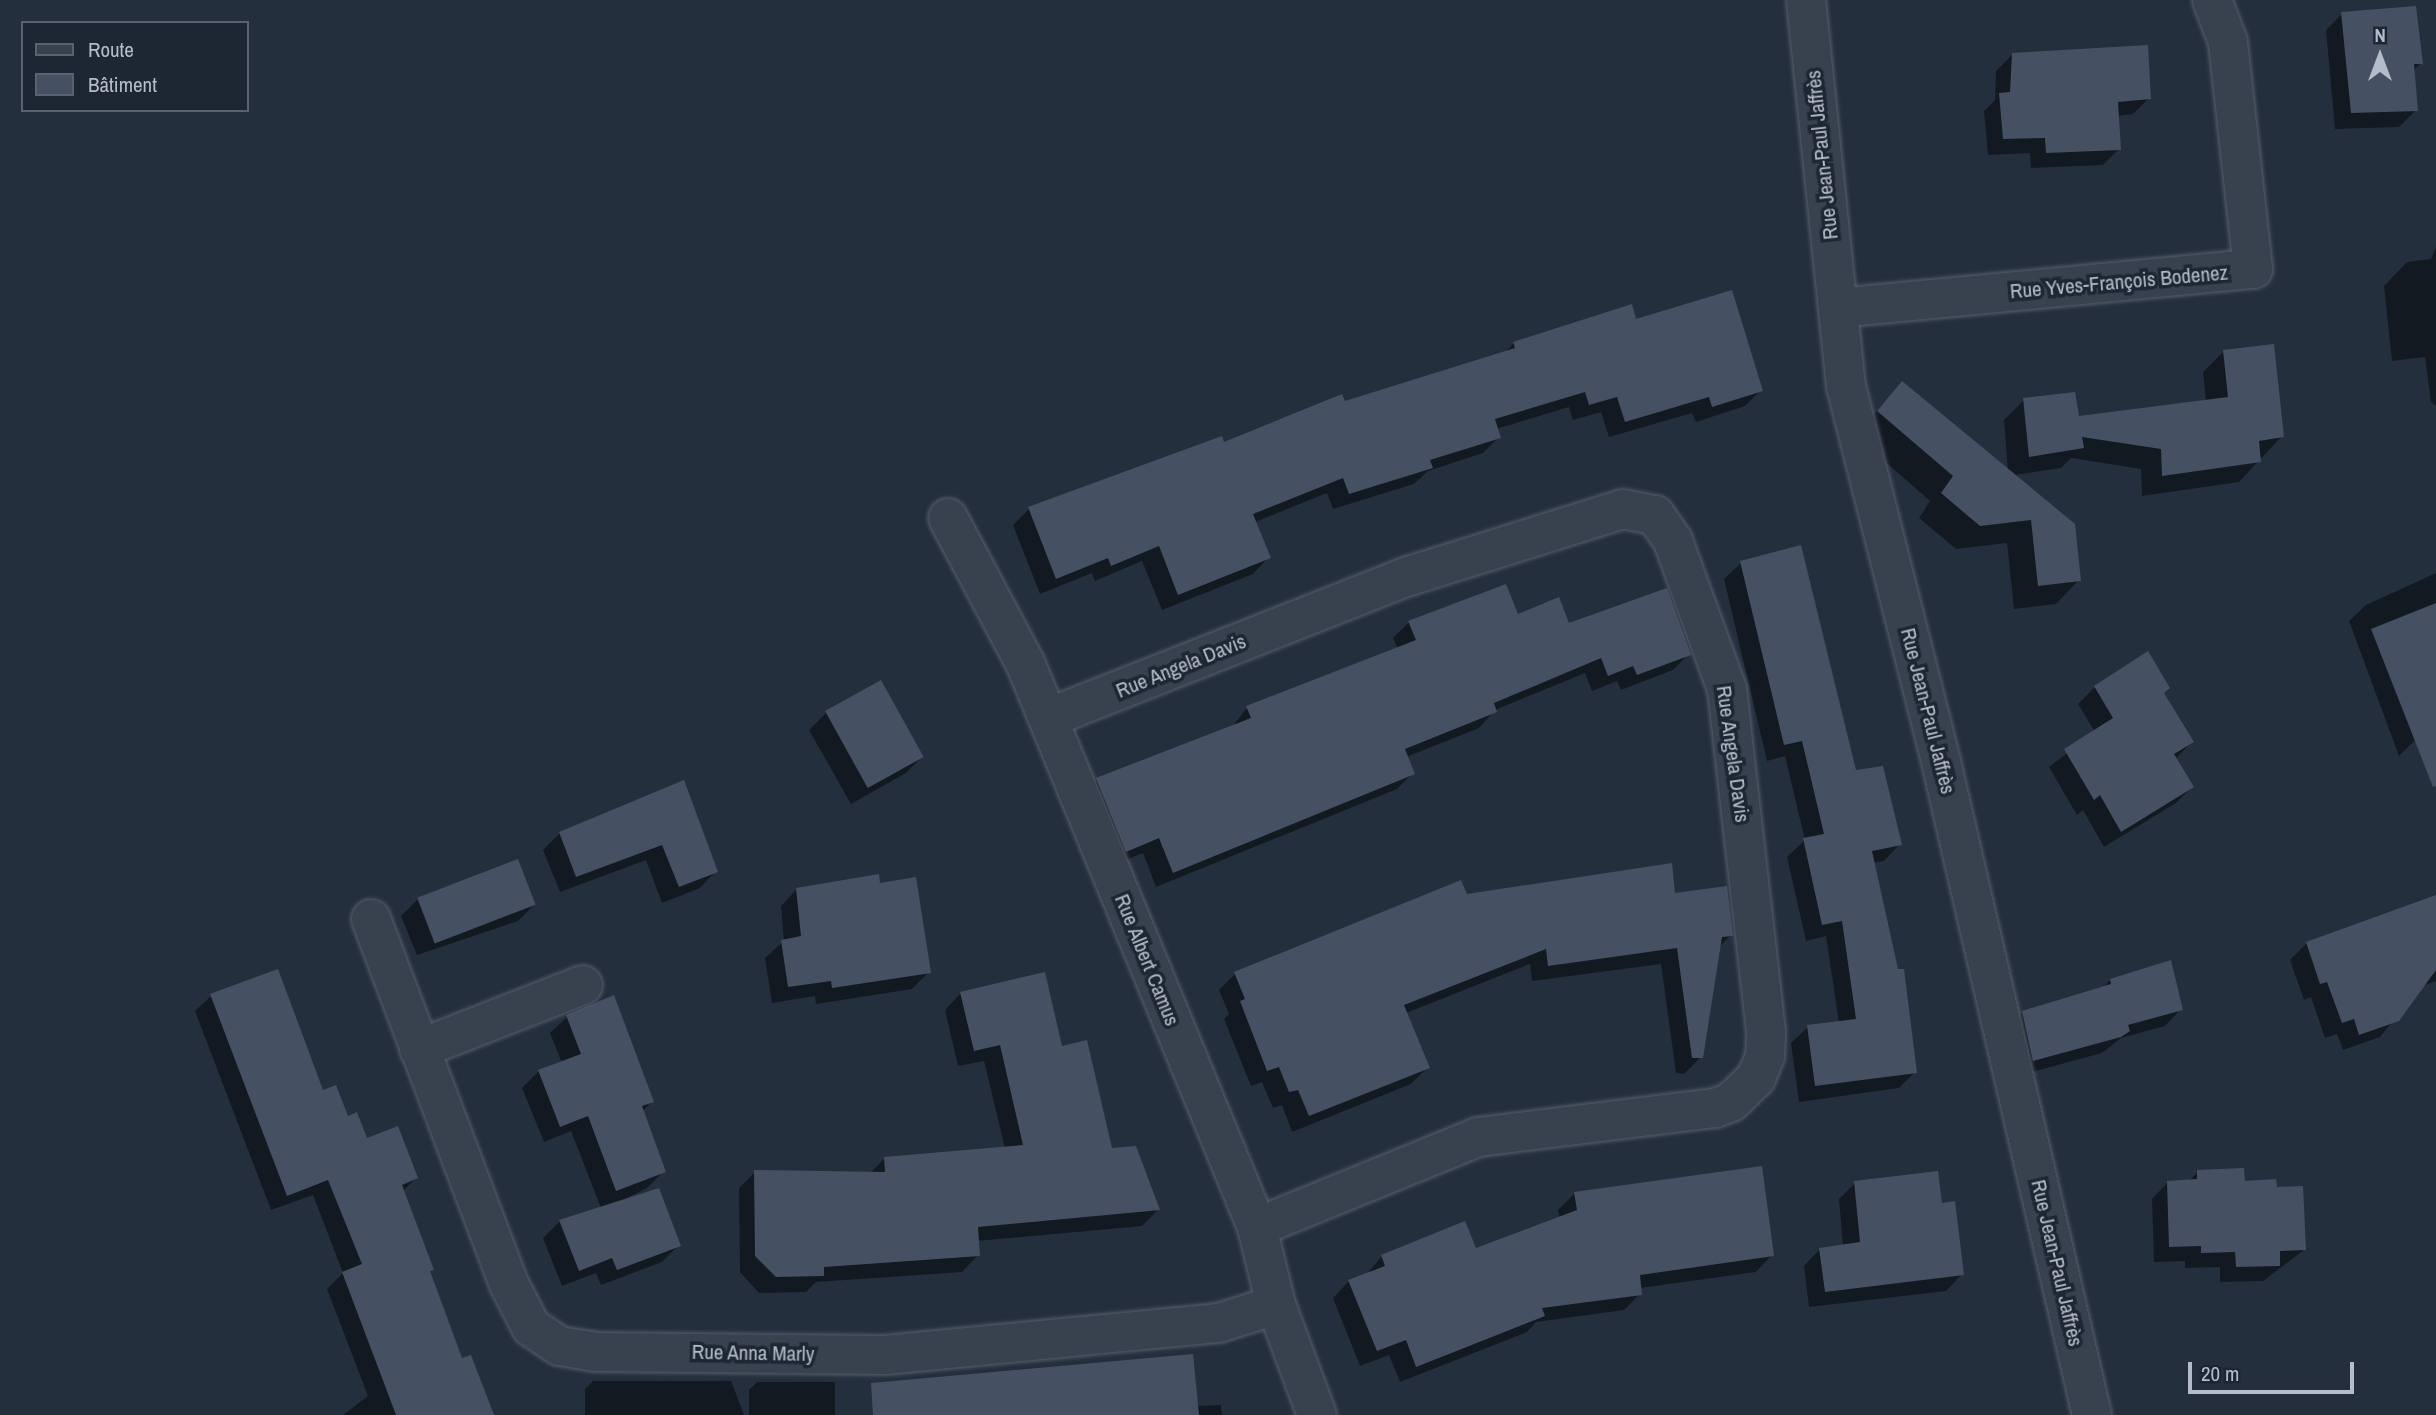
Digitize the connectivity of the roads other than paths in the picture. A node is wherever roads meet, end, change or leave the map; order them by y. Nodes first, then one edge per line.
1 (1806, 0) edge
2 (2211, 0) edge
3 (1838, 308) junction
4 (948, 518) dead end
5 (1048, 718) junction
6 (371, 919) dead end
7 (583, 985) dead end
8 (419, 1049) junction
9 (1257, 1227) junction
10 (1276, 1305) junction
11 (1317, 1415) edge
12 (2092, 1415) edge

1 - 3 street, Rue Jean-Paul Jaffrès
2 - 3 street, Rue Yves-François Bodenez
3 - 12 street, Rue Jean-Paul Jaffrès
4 - 5 street, Rue Albert Camus
5 - 9 street, Rue Albert Camus
5 - 9 street, Rue Angela Davis
6 - 8 street, Rue Anna Marly
7 - 8 street
8 - 10 street, Rue Anna Marly
9 - 10 street, Rue Albert Camus
10 - 11 street, Rue Albert Camus

